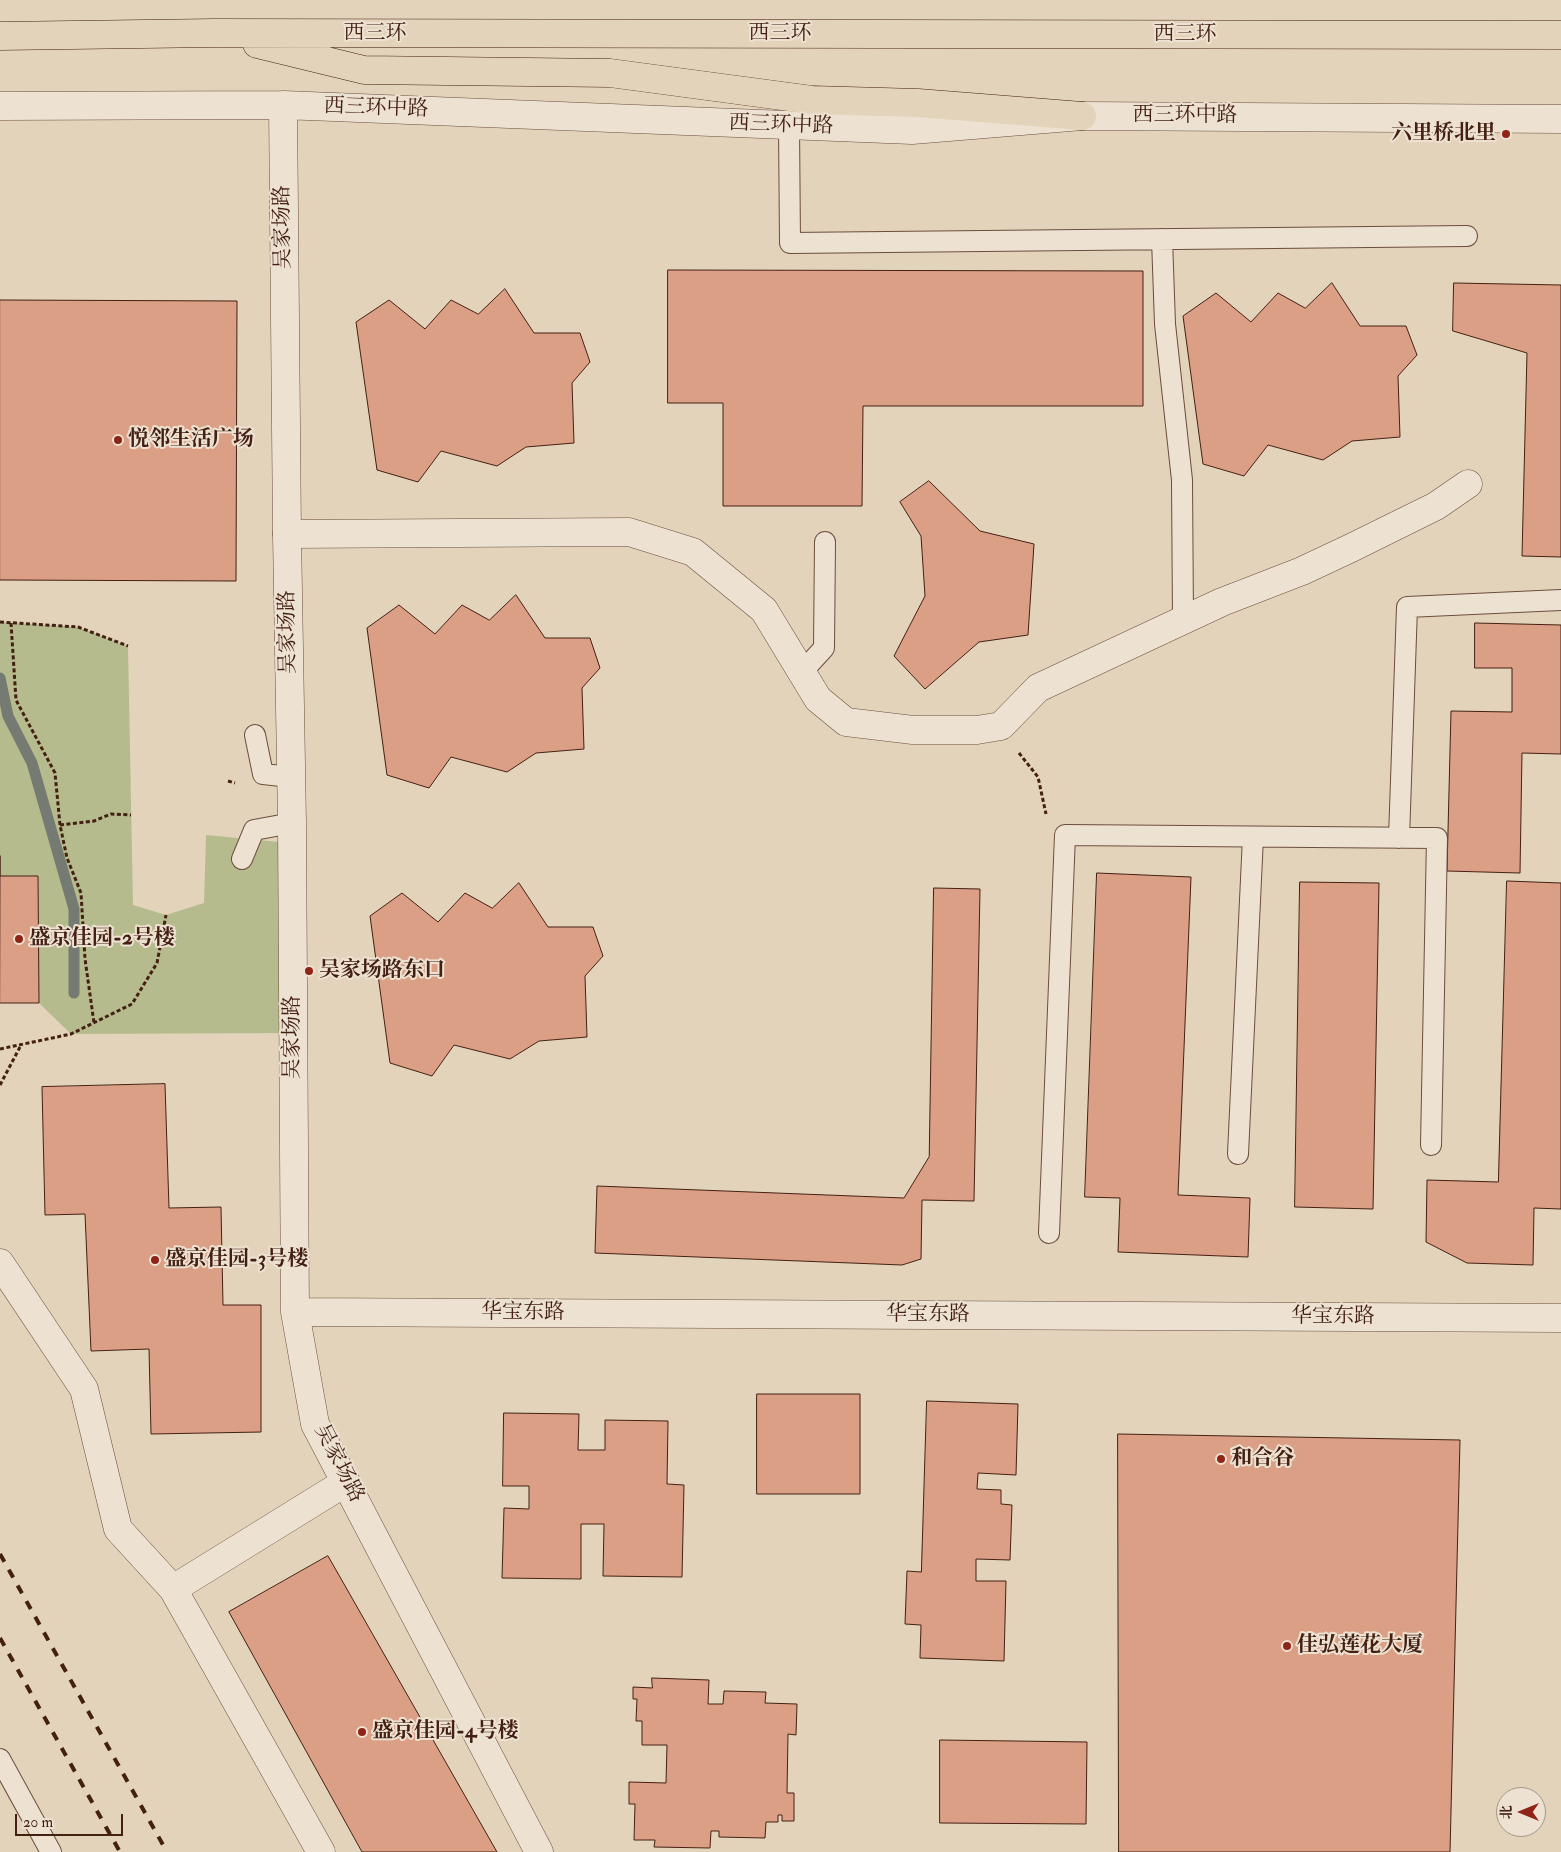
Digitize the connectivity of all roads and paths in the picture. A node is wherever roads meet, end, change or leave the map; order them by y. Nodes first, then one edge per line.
1 (214, 33) junction
2 (1561, 35) edge
3 (0, 36) edge
4 (283, 105) junction
5 (0, 106) edge
6 (1082, 116) junction
7 (1561, 119) edge
8 (789, 126) junction
9 (1467, 236) dead end
10 (1162, 239) junction
11 (1468, 484) dead end
12 (287, 534) junction
13 (825, 542) dead end
14 (1561, 600) edge
15 (1183, 620) junction
16 (0, 622) edge
17 (10, 623) junction
18 (128, 646) dead end
19 (802, 672) junction
20 (1001, 726) junction
21 (255, 735) dead end
22 (291, 777) junction
23 (131, 816) dead end
24 (292, 823) junction
25 (60, 825) junction
26 (1065, 835) junction
27 (1253, 837) junction
28 (1399, 838) junction
29 (242, 859) dead end
30 (166, 914) dead end
31 (94, 1023) junction
32 (21, 1044) junction
33 (0, 1049) edge
34 (0, 1085) edge
35 (1431, 1146) dead end
36 (1238, 1154) dead end
37 (1049, 1234) dead end
38 (0, 1263) edge
39 (295, 1312) junction
40 (1561, 1318) edge
41 (346, 1482) junction
42 (173, 1589) junction
43 (0, 1760) edge
44 (50, 1852) edge
45 (321, 1852) edge
46 (539, 1852) edge

1 - 2 highway, 西三环
1 - 3 highway, 西三环
1 - 6 highway
4 - 5 street, 西三环中路
4 - 8 street, 西三环中路
4 - 12 street, 吴家场路
6 - 7 street, 西三环中路
6 - 8 street, 西三环中路
8 - 10 lane
9 - 10 lane
10 - 15 lane
11 - 15 street
12 - 19 street
12 - 22 street, 吴家场路
13 - 19 lane
14 - 28 lane
15 - 20 street
16 - 17 path
17 - 18 path
17 - 25 path
19 - 20 street
20 - 26 path
21 - 22 lane
22 - 24 street, 吴家场路
23 - 25 path
24 - 29 lane
24 - 39 street, 吴家场路
25 - 31 path
26 - 27 lane
26 - 37 lane
27 - 28 lane
27 - 36 lane
28 - 35 lane
30 - 31 path
31 - 32 path
32 - 33 path
32 - 34 path
38 - 42 street
39 - 40 street, 华宝东路
39 - 41 street, 吴家场路
41 - 42 street
41 - 46 street, 吴家场路
42 - 45 street
43 - 44 lane

